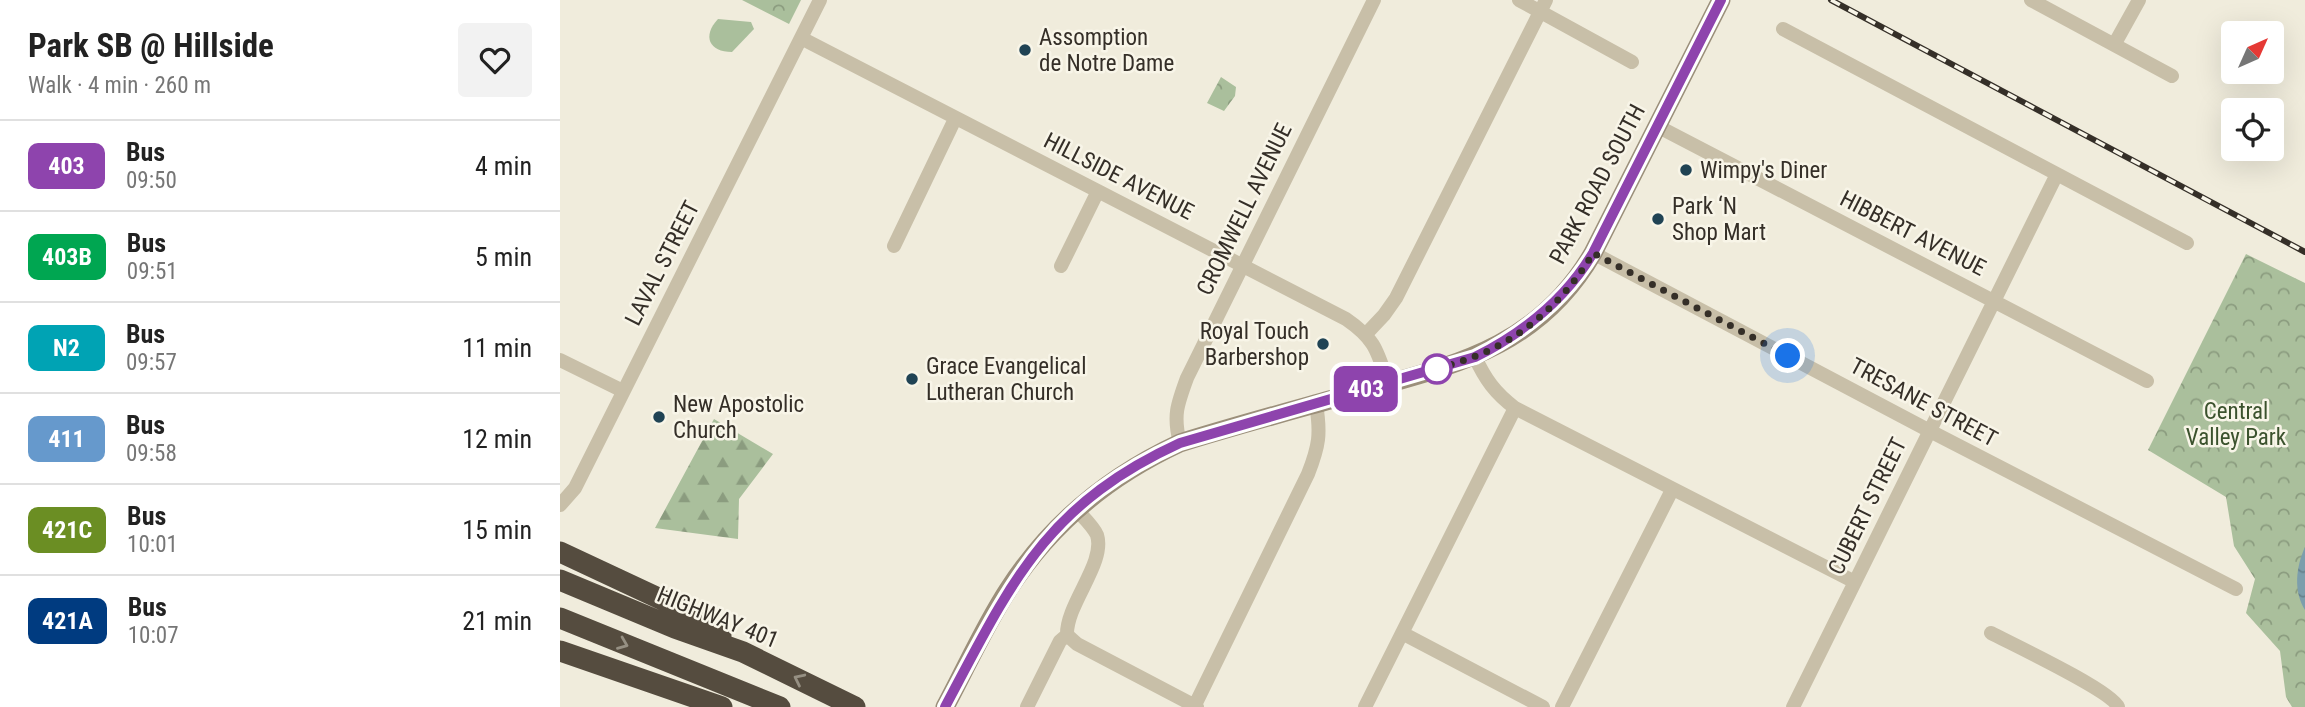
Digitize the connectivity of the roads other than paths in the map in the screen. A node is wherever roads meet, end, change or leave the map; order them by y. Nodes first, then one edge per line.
1 (820, 0) edge
2 (1374, 0) edge
3 (1519, 0) edge
4 (1721, 0) edge
5 (2031, 0) edge
6 (2139, 0) edge
7 (1543, 5) edge
8 (1783, 29) dead end
9 (801, 38) junction
10 (2114, 45) junction
11 (1632, 62) dead end
12 (2172, 76) dead end
13 (955, 119) junction
14 (1657, 126) junction
15 (2057, 174) junction
16 (1098, 191) junction
17 (2187, 243) dead end
18 (894, 246) dead end
19 (1593, 253) junction
20 (1242, 264) junction
21 (1061, 266) dead end
22 (1993, 301) junction
23 (1367, 333) junction
24 (1475, 357) junction
25 (560, 360) edge
26 (2147, 381) dead end
27 (1388, 383) junction
28 (623, 391) junction
29 (1316, 404) junction
30 (1516, 408) junction
31 (1928, 430) junction
32 (1180, 443) junction
33 (1672, 490) junction
34 (560, 505) edge
35 (1076, 509) junction
36 (560, 552) edge
37 (560, 580) edge
38 (1855, 582) junction
39 (2236, 589) dead end
40 (560, 618) edge
41 (1402, 633) junction
42 (1991, 633) dead end
43 (1067, 635) junction
44 (560, 651) edge
45 (743, 652) junction
46 (722, 707) edge
47 (780, 707) edge
48 (855, 707) edge
49 (945, 707) edge
50 (1027, 707) edge
51 (1195, 707) edge
52 (1365, 707) edge
53 (1543, 707) edge
54 (1562, 707) edge
55 (1793, 707) edge
56 (2118, 707) edge

1 - 9 street, LAVAL STREET
2 - 20 street, CROMWELL AVENUE
3 - 7 street
4 - 14 main road, PARK ROAD SOUTH
5 - 10 street
6 - 10 street
7 - 11 street
7 - 23 street
8 - 15 street
9 - 13 street, HILLSIDE AVENUE
9 - 28 street, LAVAL STREET
10 - 12 street
13 - 16 street, HILLSIDE AVENUE
13 - 18 street
14 - 19 main road, PARK ROAD SOUTH
14 - 22 street, HIBBERT AVENUE
15 - 17 street
15 - 22 street, CUBERT STREET
16 - 20 street, HILLSIDE AVENUE
16 - 21 street
19 - 24 main road, PARK ROAD SOUTH
19 - 31 street, TRESANE STREET
20 - 23 street, HILLSIDE AVENUE
20 - 32 street, CROMWELL AVENUE
22 - 26 street, HIBBERT AVENUE
22 - 31 street, CUBERT STREET
23 - 27 street
24 - 27 main road, PARK ROAD SOUTH
24 - 30 street
25 - 28 street
27 - 29 main road, PARK ROAD SOUTH
28 - 34 street, LAVAL STREET
29 - 32 main road, PARK ROAD SOUTH
29 - 51 street
30 - 33 street
30 - 41 street
31 - 38 street, CUBERT STREET
31 - 39 street, TRESANE STREET
32 - 35 main road, PARK ROAD SOUTH
33 - 38 street
33 - 54 street
35 - 43 street
35 - 49 main road, PARK ROAD SOUTH
36 - 45 highway
37 - 45 highway, HIGHWAY 401
38 - 55 street, CUBERT STREET
40 -> 47 highway
41 - 52 street
41 - 53 street
42 - 56 street
43 - 50 street
43 - 51 street
44 - 46 highway
48 -> 45 highway, HIGHWAY 401

